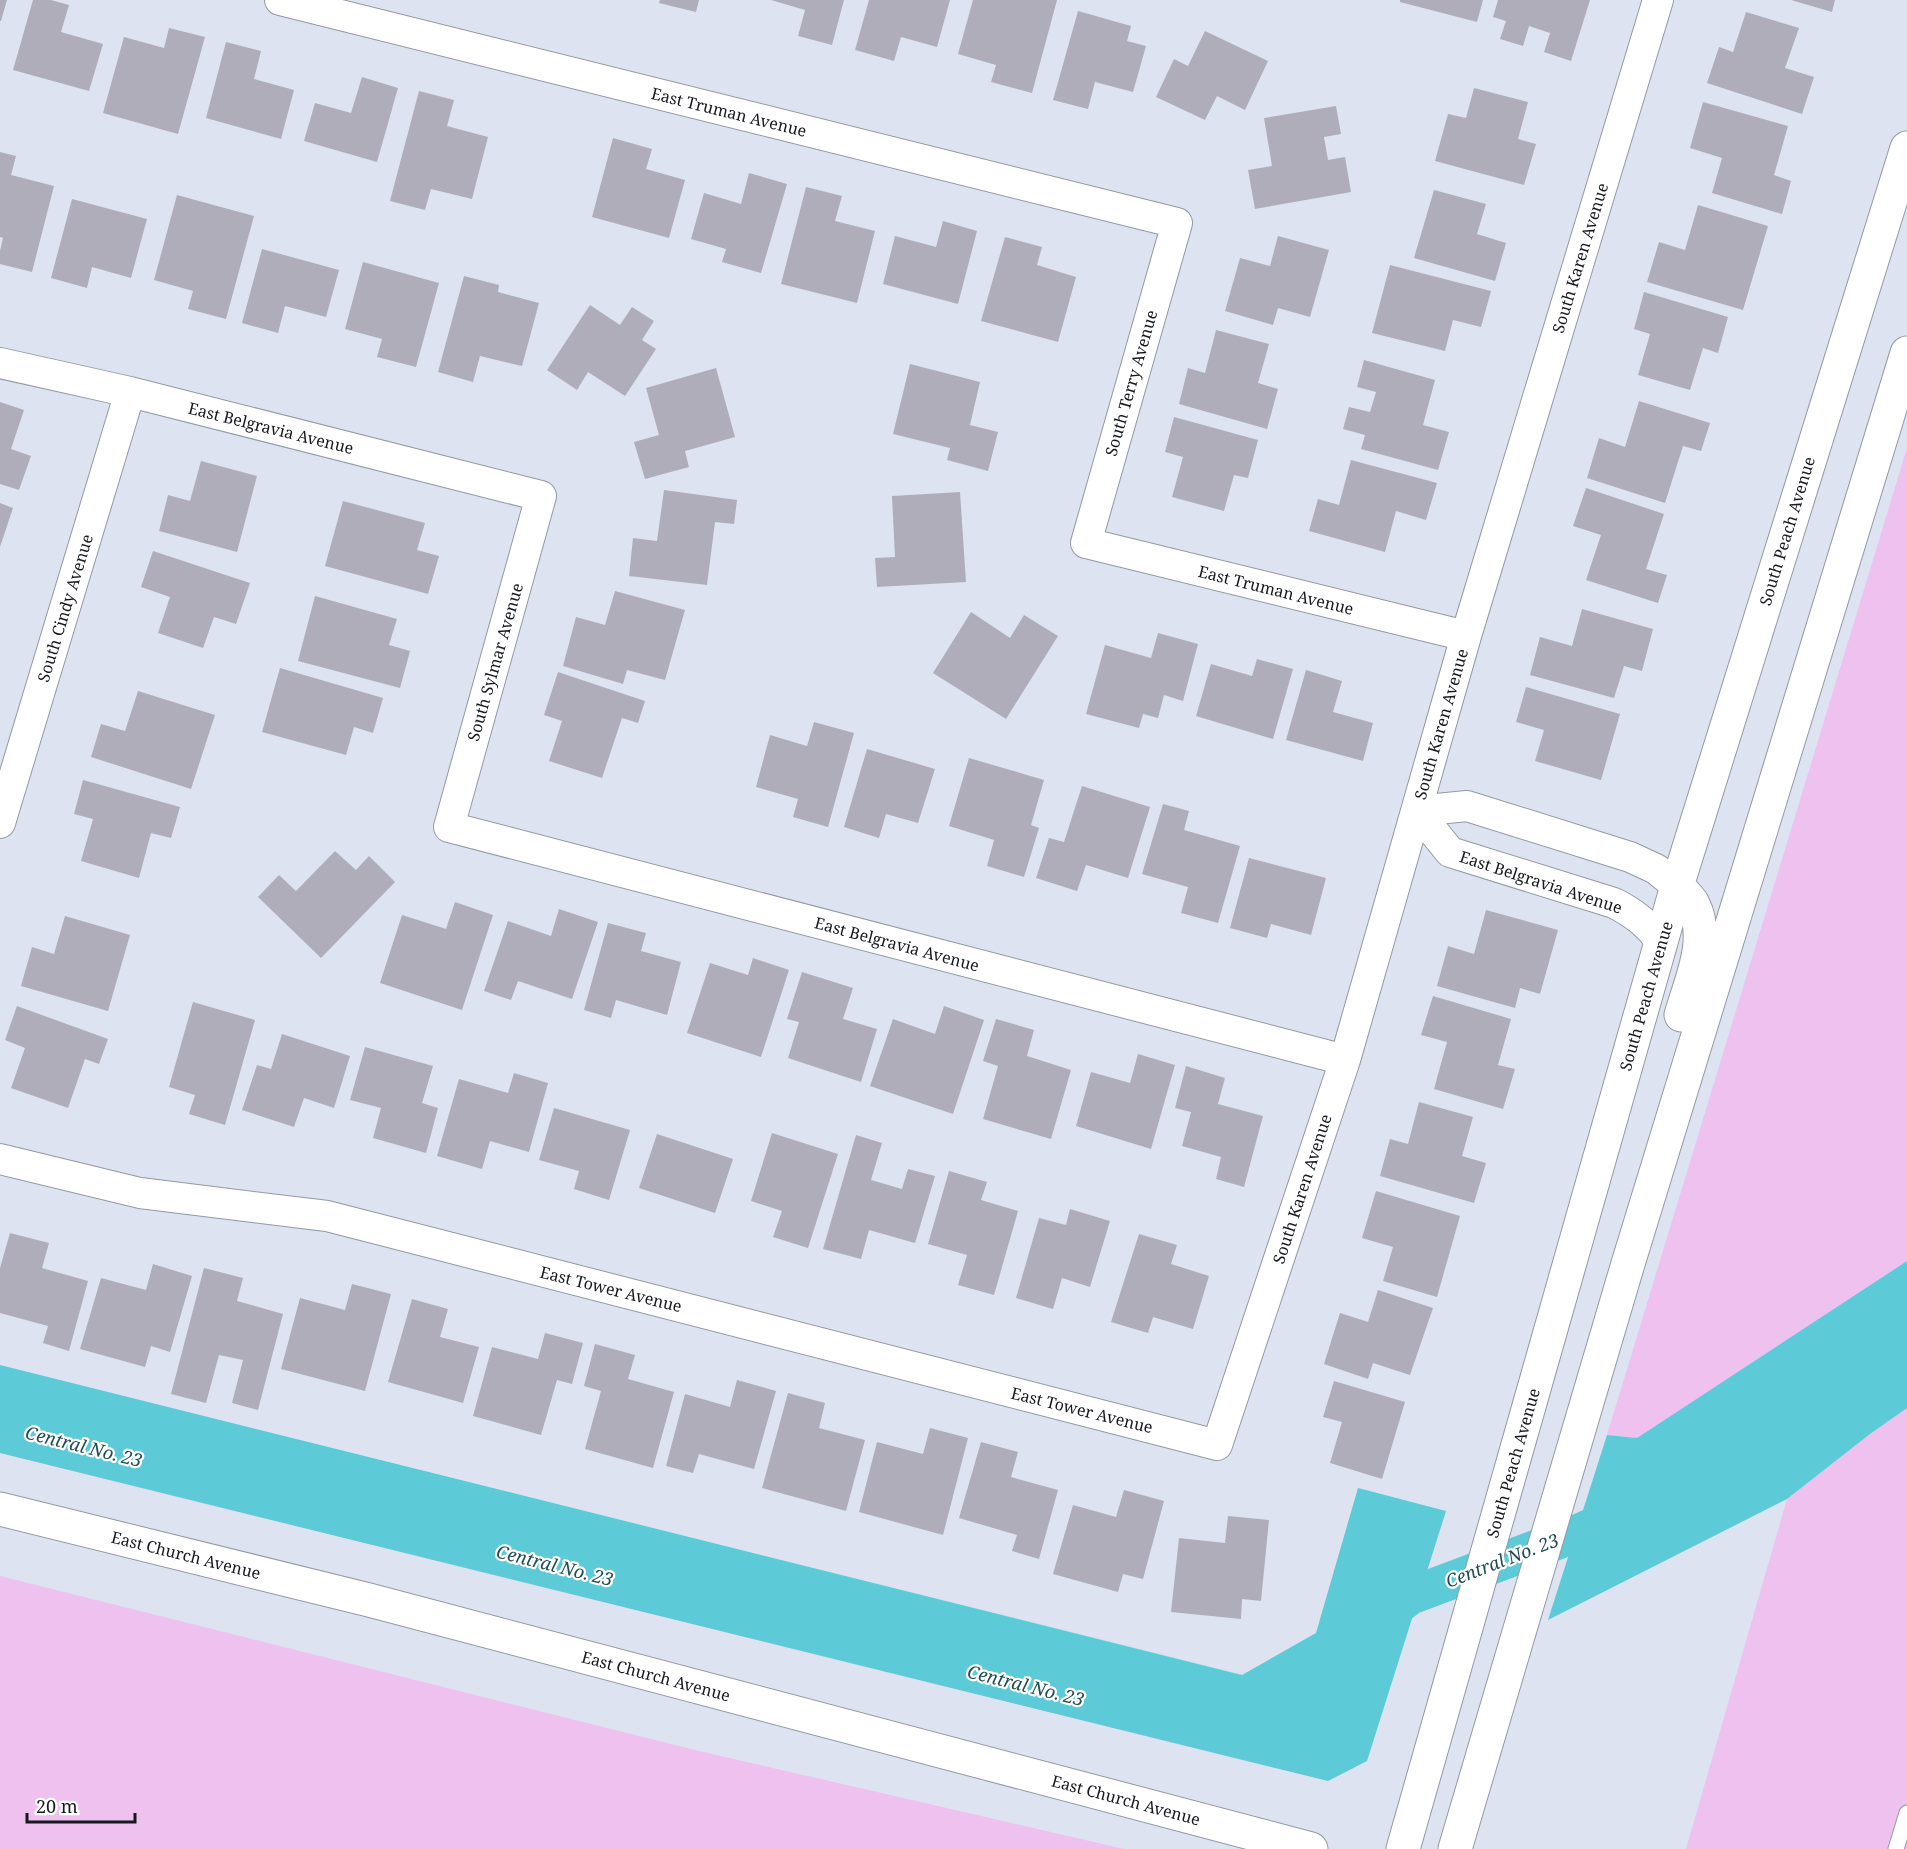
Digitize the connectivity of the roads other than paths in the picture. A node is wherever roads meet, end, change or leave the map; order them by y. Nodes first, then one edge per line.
1 (280, 0) edge
2 (1658, 0) edge
3 (1907, 148) edge
4 (1177, 223) joint
5 (1907, 353) edge
6 (0, 363) edge
7 (130, 392) junction
8 (541, 496) joint
9 (1086, 543) joint
10 (1466, 636) junction
11 (1417, 810) junction
12 (0, 823) edge
13 (449, 827) joint
14 (1677, 886) junction
15 (1661, 942) junction
16 (1345, 1060) junction
17 (0, 1159) edge
18 (1627, 1267) junction
19 (1217, 1445) joint
20 (0, 1509) edge
21 (1907, 1813) edge
22 (1311, 1849) edge
23 (1403, 1849) edge
24 (1455, 1849) edge
25 (1896, 1849) edge

1 - 4 street, East Truman Avenue
2 - 10 street, South Karen Avenue
3 - 14 street, South Peach Avenue
4 - 9 street, South Terry Avenue
5 - 18 street
6 - 7 street, East Belgravia Avenue
7 - 8 street, East Belgravia Avenue
7 - 12 street, South Cindy Avenue
8 - 13 street, South Sylmar Avenue
9 - 10 street, East Truman Avenue
10 - 11 street, South Karen Avenue
11 - 14 street
11 - 15 street, East Belgravia Avenue
11 - 16 street, South Karen Avenue
13 - 16 street, East Belgravia Avenue
14 - 15 street, South Peach Avenue
14 - 18 street
15 - 23 street, South Peach Avenue
16 - 19 street, South Karen Avenue
17 - 19 street, East Tower Avenue
18 - 24 street
20 - 22 street, East Church Avenue
21 - 25 lane

